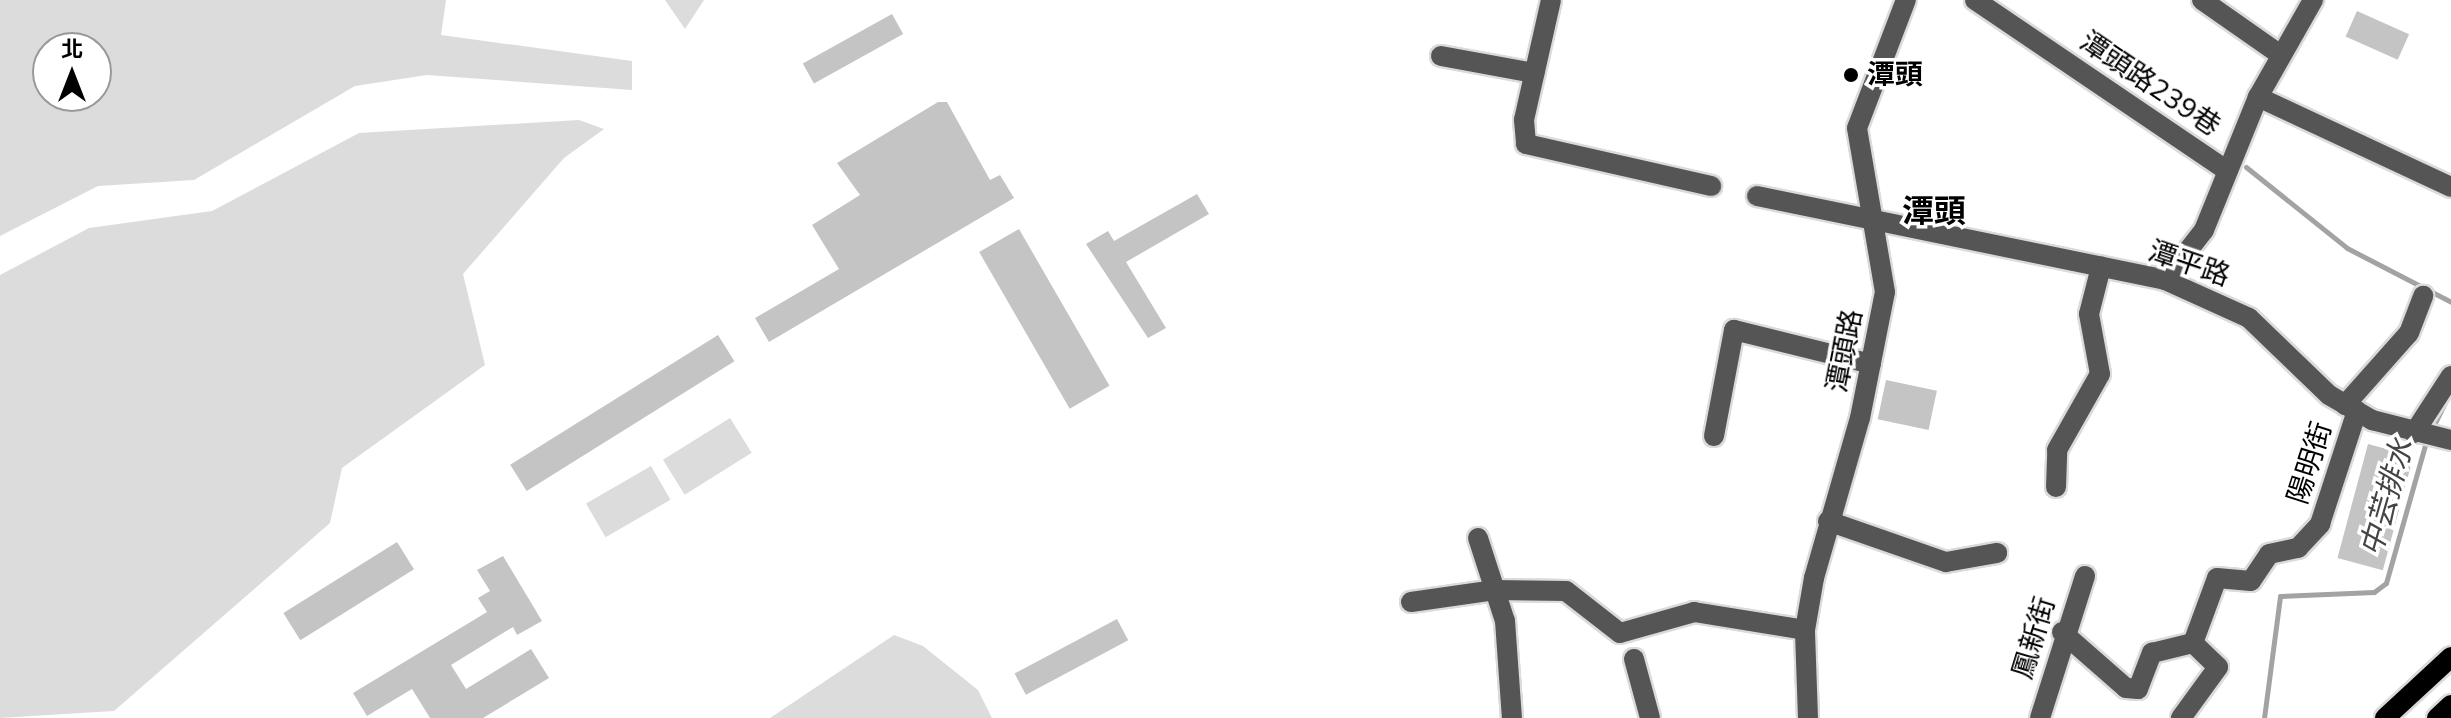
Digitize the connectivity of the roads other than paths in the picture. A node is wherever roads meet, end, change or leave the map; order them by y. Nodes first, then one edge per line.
1 (1551, 0) edge
2 (1975, 0) edge
3 (2202, 0) edge
4 (1902, 1) edge
5 (2305, 4) edge
6 (2279, 54) junction
7 (1441, 56) dead end
8 (1534, 73) junction
9 (2258, 97) junction
10 (2228, 171) junction
11 (1711, 186) dead end
12 (2451, 187) edge
13 (1757, 196) dead end
14 (1872, 220) junction
15 (2101, 267) junction
16 (2165, 280) junction
17 (2423, 296) dead end
18 (1871, 364) junction
19 (2451, 376) edge
20 (2351, 408) junction
21 (2414, 433) junction
22 (1714, 436) dead end
23 (2451, 440) edge
24 (2056, 487) dead end
25 (1828, 521) junction
26 (1478, 538) dead end
27 (1997, 553) dead end
28 (2085, 576) dead end
29 (1495, 590) junction
30 (1411, 602) dead end
31 (1805, 630) junction
32 (2062, 632) junction
33 (2193, 643) junction
34 (2451, 657) edge
35 (1634, 659) dead end
36 (2451, 705) edge
37 (1512, 718) edge
38 (1650, 718) edge
39 (1808, 718) edge
40 (2040, 718) edge
41 (2181, 718) edge
42 (2385, 718) edge
43 (2437, 718) edge

1 - 8 street
2 - 10 street, 潭頭路239巷
3 - 6 street
4 - 14 street, 潭頭路
5 - 6 street, 潭頭路239巷
6 - 9 street, 潭頭路239巷
7 - 8 street
8 - 11 street
9 - 10 street, 潭頭路239巷
9 - 12 street
10 - 16 street
13 - 14 street, 潭平路
14 - 15 street, 潭平路
14 - 18 street, 潭頭路
15 - 16 street, 潭平路
15 - 24 street
16 - 20 street, 潭平路
17 - 20 street
18 - 22 street
18 - 25 street, 潭頭路
19 - 21 street
20 - 21 street, 潭平路
20 - 33 street, 陽明街
21 - 23 street, 潭平路
25 - 27 street
25 - 31 street, 潭頭路
26 - 29 street
28 - 32 street, 鳳新街
29 - 30 street
29 - 31 street
29 - 37 street
31 - 39 street, 潭頭路
32 - 33 street
32 - 40 street, 鳳新街
33 - 41 street
34 - 42 main road
35 - 38 street
36 - 43 main road

